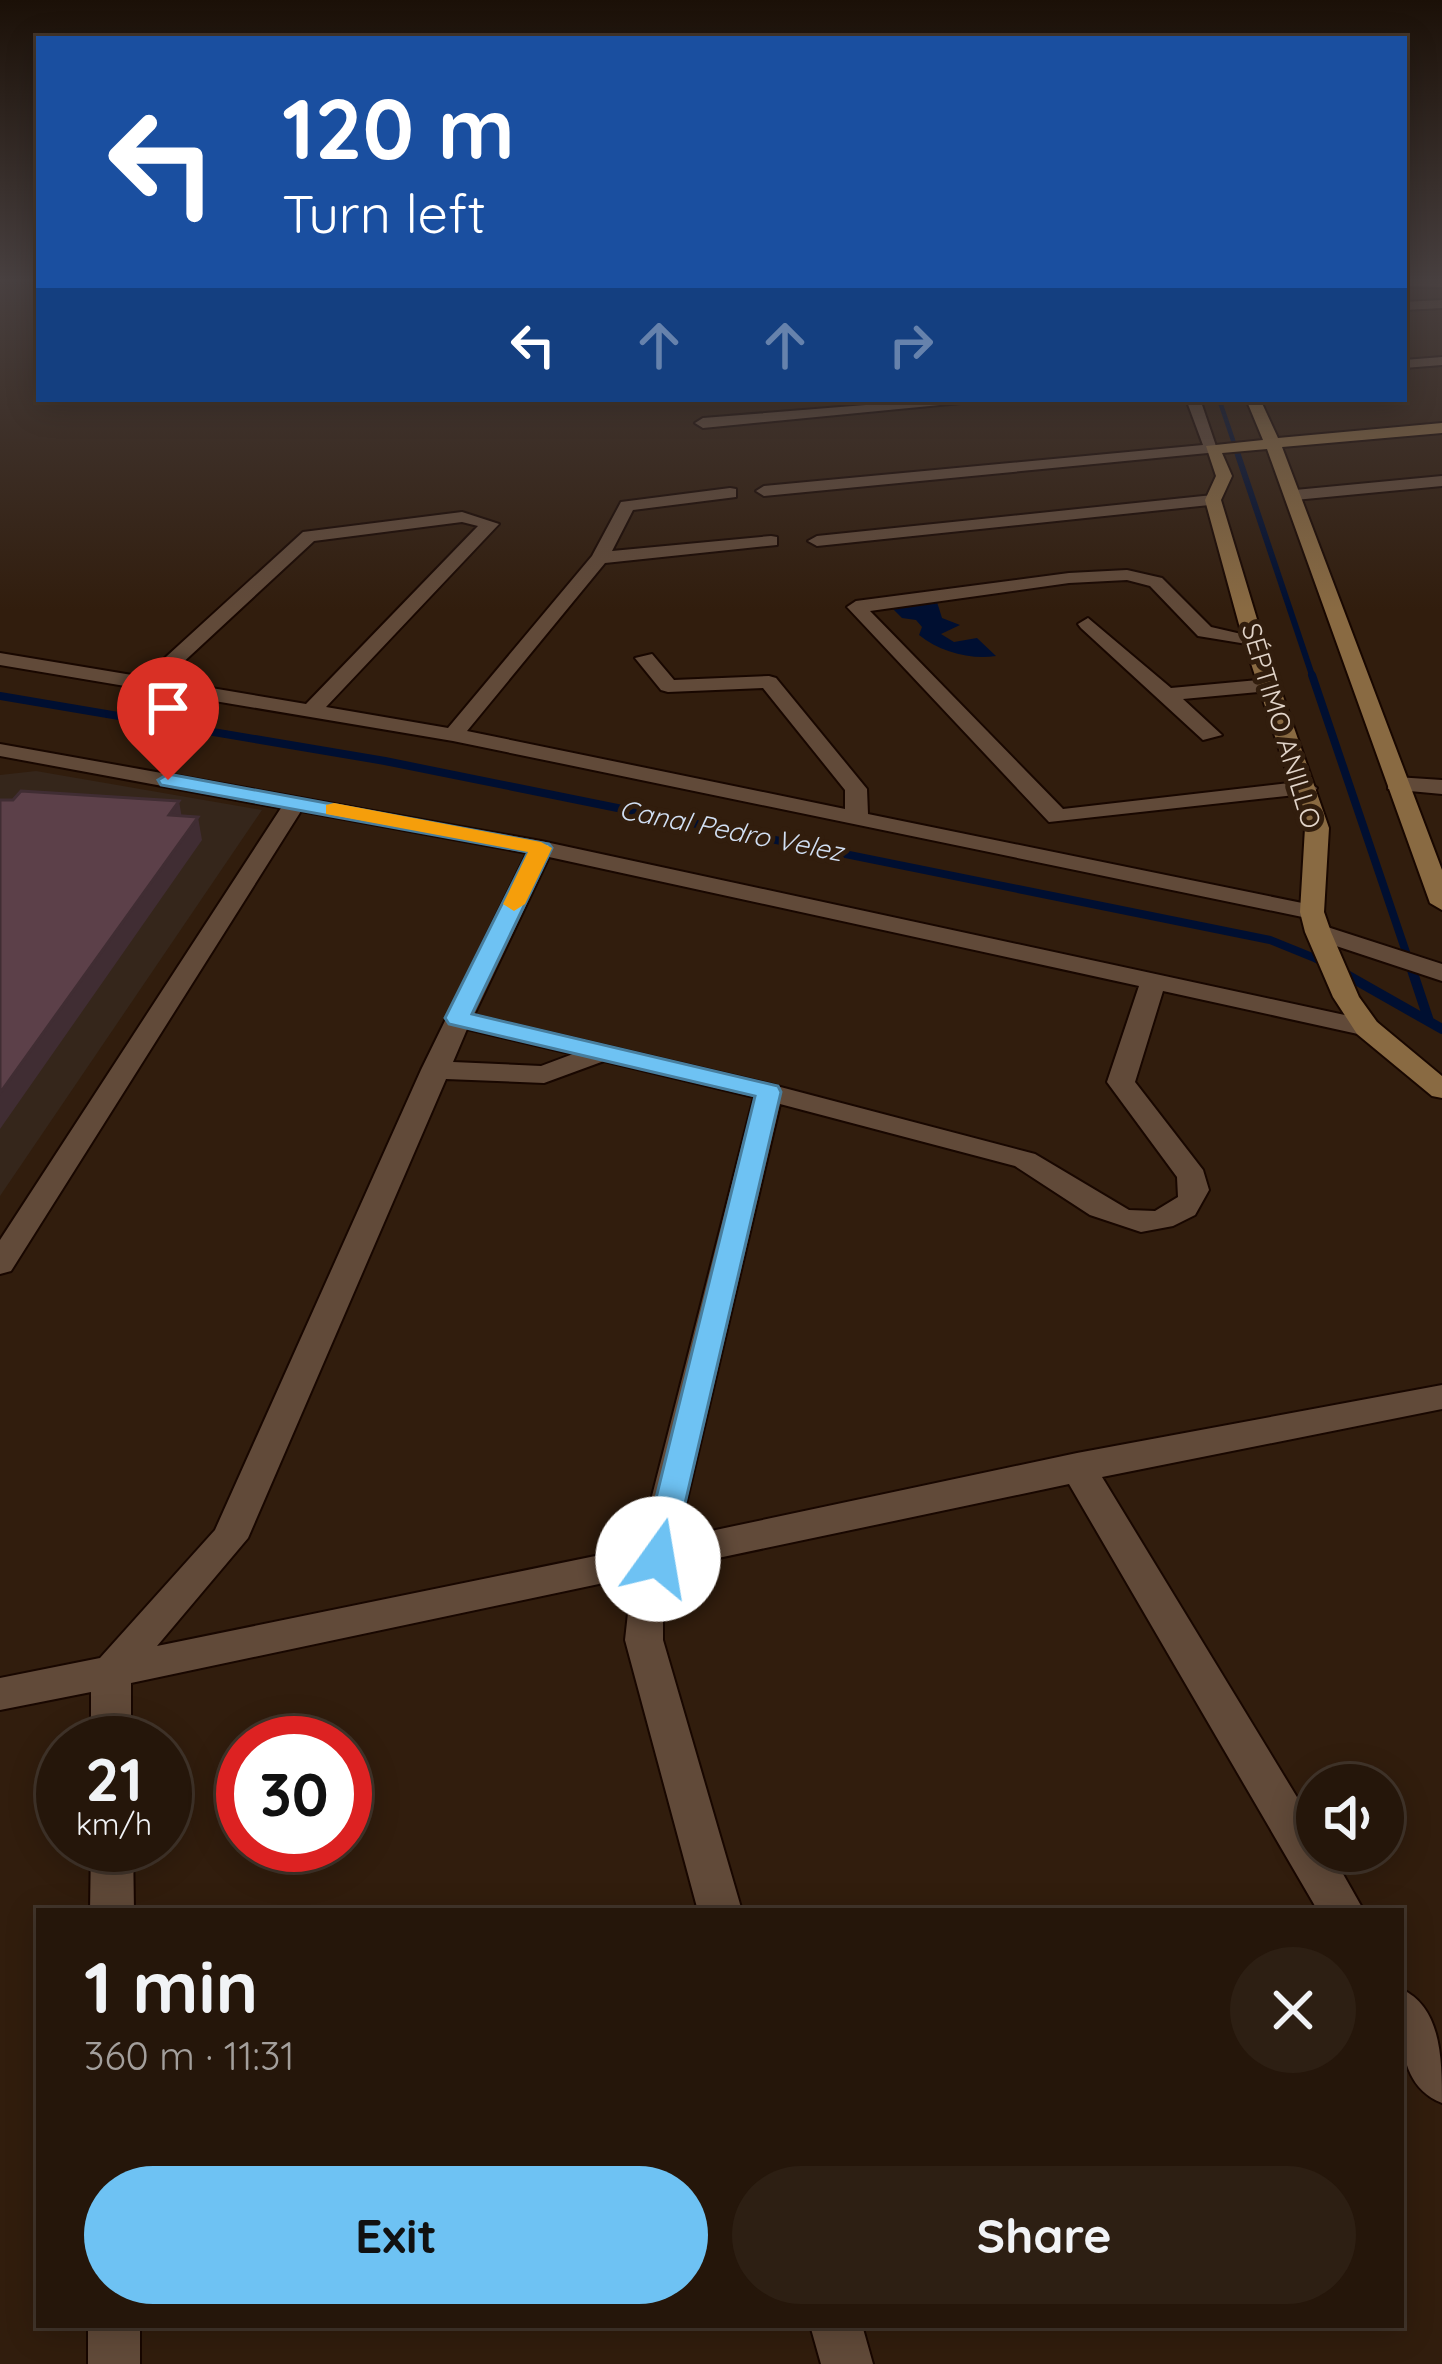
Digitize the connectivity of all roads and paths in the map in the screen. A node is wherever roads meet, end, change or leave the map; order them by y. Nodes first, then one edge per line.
1 (958, 402) edge
2 (1195, 402) edge
3 (1254, 402) edge
4 (703, 423) dead end
5 (1442, 428) edge
6 (1275, 444) junction
7 (1233, 448) junction
8 (1442, 481) edge
9 (764, 491) dead end
10 (730, 493) dead end
11 (1295, 495) junction
12 (1214, 500) junction
13 (771, 541) dead end
14 (817, 542) dead end
15 (599, 558) junction
16 (1088, 624) dead end
17 (1253, 640) junction
18 (645, 658) dead end
19 (0, 659) edge
20 (148, 684) junction
21 (1269, 685) junction
22 (1166, 695) junction
23 (311, 711) junction
24 (453, 735) junction
25 (1211, 735) dead end
26 (0, 750) edge
27 (1163, 781) dead end
28 (1303, 781) junction
29 (1396, 784) junction
30 (1442, 787) edge
31 (295, 803) junction
32 (857, 821) junction
33 (541, 848) junction
34 (1442, 903) edge
35 (1318, 928) junction
36 (1434, 968) edge
37 (1154, 979) junction
38 (458, 1018) junction
39 (1367, 1028) junction
40 (603, 1052) junction
41 (435, 1070) junction
42 (1442, 1090) edge
43 (769, 1092) junction
44 (0, 1264) edge
45 (1442, 1397) edge
46 (1077, 1466) junction
47 (658, 1559) junction
48 (111, 1672) junction
49 (0, 1694) edge
50 (111, 1716) edge
51 (112, 1872) edge
52 (112, 1908) edge
53 (719, 1908) edge
54 (1340, 1908) edge
55 (1404, 2016) edge
56 (1442, 2080) edge
57 (114, 2328) edge
58 (837, 2328) edge
59 (114, 2364) edge
60 (847, 2364) edge

1 - 4 street
2 - 7 street, SÉPTIMO ANILLO
3 - 6 street
5 - 6 street
6 - 7 street
6 - 11 street
7 - 9 street
7 - 12 street, SÉPTIMO ANILLO
8 - 11 street
10 - 15 street
11 - 29 street
12 - 14 street
12 - 17 street, SÉPTIMO ANILLO
13 - 15 street
15 - 24 street
16 - 22 street
17 - 21 street, SÉPTIMO ANILLO
17 - 28 street
18 - 32 street
19 - 20 street
20 - 23 street
20 - 23 street
21 - 22 street
21 - 28 street, SÉPTIMO ANILLO
22 - 25 street
23 - 24 street
24 - 32 street
26 - 31 street
27 - 28 street
28 - 35 street, SÉPTIMO ANILLO
29 - 30 street
29 - 34 street
31 - 33 street
31 - 44 street
32 - 35 street
33 - 37 street
33 - 38 street
35 - 36 street
35 - 39 street, SÉPTIMO ANILLO
37 - 39 street
37 - 43 street
38 - 40 street
38 - 41 street
39 - 42 street, SÉPTIMO ANILLO
40 - 41 street
40 - 43 street
41 - 48 street
43 - 47 street
45 - 46 street
46 - 47 street
46 - 54 street
47 - 48 street
47 - 53 street
48 - 49 street
48 - 50 street
51 - 52 street
55 - 56 street
57 - 59 street
58 - 60 street

